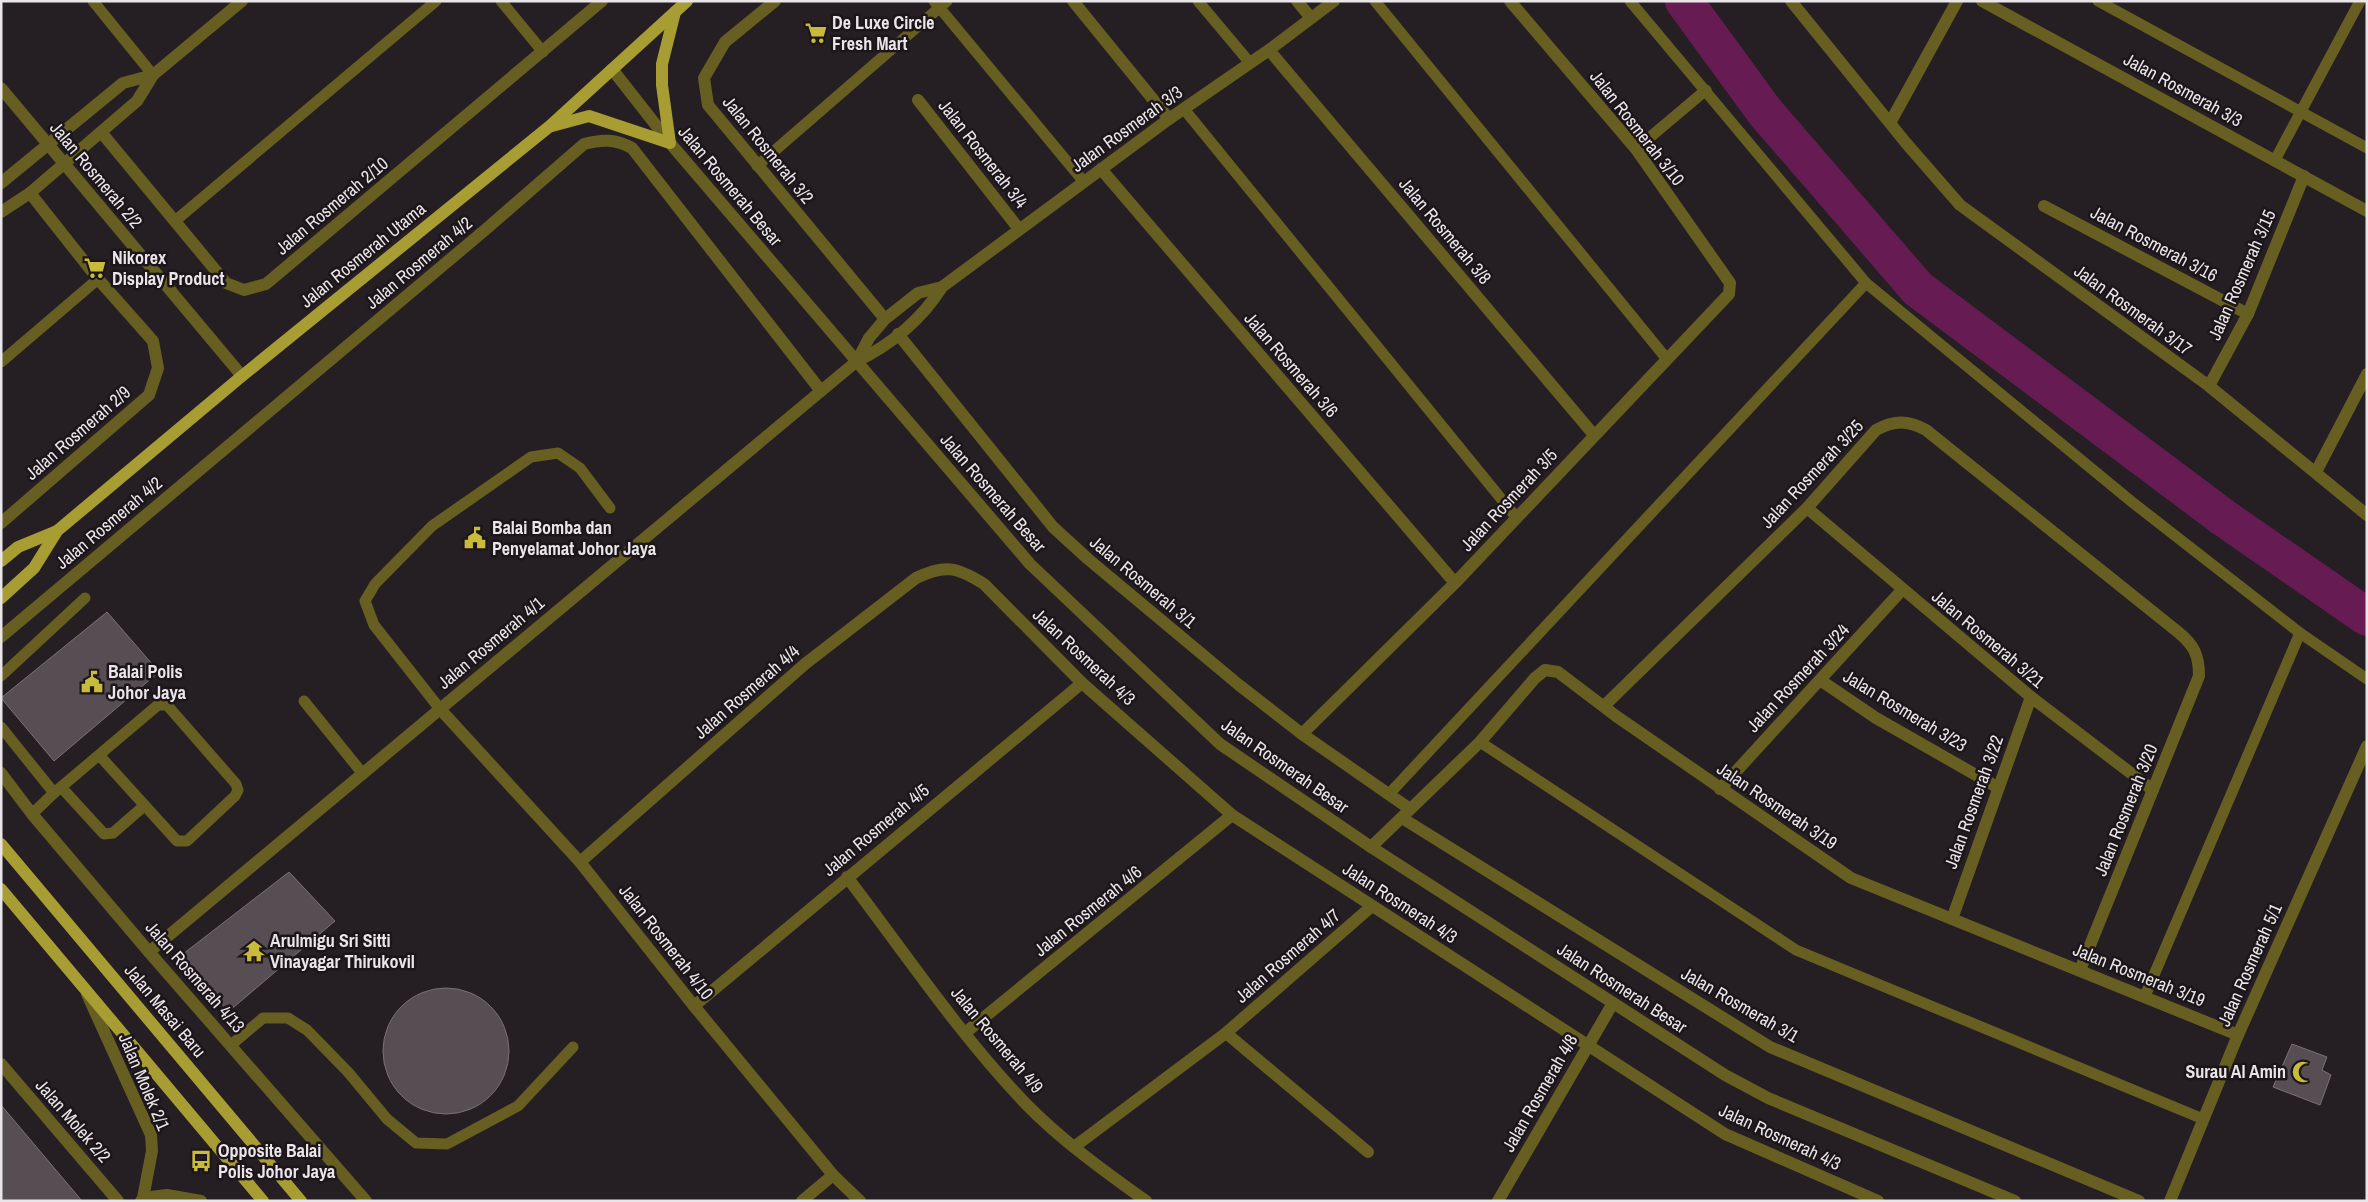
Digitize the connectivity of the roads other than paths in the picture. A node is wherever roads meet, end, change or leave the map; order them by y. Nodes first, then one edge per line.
1 (93, 1) edge
2 (242, 1) edge
3 (436, 1) edge
4 (501, 1) edge
5 (602, 1) edge
6 (687, 1) edge
7 (775, 1) edge
8 (1073, 1) edge
9 (1198, 1) edge
10 (1297, 1) edge
11 (1334, 1) edge
12 (1375, 1) edge
13 (1510, 1) edge
14 (1630, 1) edge
15 (1791, 1) edge
16 (1957, 1) edge
17 (1982, 1) edge
18 (2098, 1) edge
19 (2360, 1) edge
20 (940, 3) edge
21 (675, 12) junction
22 (1311, 18) junction
23 (1269, 50) junction
24 (543, 52) junction
25 (1250, 63) junction
26 (612, 69) junction
27 (153, 75) junction
28 (1, 88) edge
29 (1706, 90) junction
30 (918, 100) dead end
31 (1184, 109) junction
32 (2301, 113) junction
33 (1169, 119) junction
34 (1890, 123) junction
35 (550, 126) junction
36 (101, 132) junction
37 (670, 143) junction
38 (48, 145) junction
39 (2367, 148) edge
40 (1636, 149) junction
41 (2275, 160) junction
42 (62, 163) junction
43 (757, 166) junction
44 (1101, 169) junction
45 (2304, 176) junction
46 (1084, 182) junction
47 (1, 183) edge
48 (30, 193) junction
49 (2044, 206) dead end
50 (2367, 211) edge
51 (1, 212) edge
52 (176, 221) junction
53 (1019, 229) junction
54 (98, 279) junction
55 (1730, 283) joint
56 (1866, 283) junction
57 (942, 287) junction
58 (2248, 314) junction
59 (885, 320) junction
60 (898, 334) junction
61 (1666, 358) junction
62 (856, 361) junction
63 (1, 362) edge
64 (2367, 374) edge
65 (242, 376) junction
66 (2209, 386) junction
67 (821, 391) junction
68 (1594, 435) junction
69 (2316, 472) junction
70 (610, 508) dead end
71 (1807, 508) junction
72 (2367, 515) edge
73 (1516, 517) junction
74 (1, 523) edge
75 (57, 531) junction
76 (1, 561) edge
77 (950, 568) joint
78 (1455, 583) junction
79 (1902, 590) junction
80 (1, 598) edge
81 (85, 598) dead end
82 (2300, 633) junction
83 (1, 637) edge
84 (2199, 662) joint
85 (1, 676) edge
86 (2367, 679) edge
87 (1820, 680) junction
88 (1082, 682) junction
89 (2031, 697) junction
90 (304, 701) dead end
91 (1604, 706) junction
92 (440, 709) junction
93 (1, 728) edge
94 (1302, 734) junction
95 (1480, 742) junction
96 (2367, 746) edge
97 (99, 755) junction
98 (1, 773) edge
99 (362, 774) junction
100 (1998, 787) junction
101 (1720, 789) junction
102 (57, 790) junction
103 (2153, 790) junction
104 (1390, 793) junction
105 (144, 806) junction
106 (1406, 813) junction
107 (32, 814) junction
108 (1232, 815) junction
109 (1, 844) edge
110 (1371, 848) junction
111 (580, 862) junction
112 (847, 877) junction
113 (1, 889) edge
114 (1372, 906) junction
115 (1952, 919) junction
116 (148, 952) junction
117 (2080, 970) junction
118 (82, 984) junction
119 (2145, 996) junction
120 (1613, 1003) junction
121 (694, 1006) junction
122 (966, 1033) junction
123 (1226, 1033) junction
124 (2238, 1035) junction
125 (231, 1045) junction
126 (1587, 1045) junction
127 (573, 1047) dead end
128 (1, 1064) edge
129 (2203, 1119) junction
130 (1074, 1147) junction
131 (1368, 1152) dead end
132 (833, 1174) junction
133 (143, 1200) edge
134 (118, 1201) edge
135 (201, 1201) edge
136 (263, 1201) edge
137 (301, 1201) edge
138 (366, 1201) edge
139 (802, 1201) edge
140 (860, 1201) edge
141 (1146, 1201) edge
142 (1498, 1201) edge
143 (1878, 1201) edge
144 (2015, 1201) edge
145 (2139, 1201) edge
146 (2170, 1201) edge

1 - 27 lane
2 - 27 street
3 - 52 lane
4 - 24 lane
5 - 24 street, Jalan Rosmerah 2/10
6 - 21 main road, Jalan Rosmerah Utama
7 - 43 street, Jalan Rosmerah 3/2
8 - 33 street
9 - 25 lane
10 - 22 street
11 - 22 street, Jalan Rosmerah 3/3
12 - 61 lane
13 - 40 street, Jalan Rosmerah 3/10
14 - 29 lane
15 - 34 street, Jalan Rosmerah 3/17
16 - 34 street
17 - 41 street, Jalan Rosmerah 3/3
18 - 32 lane
19 - 32 lane
20 - 43 lane
20 - 46 lane
21 - 26 main road, Jalan Rosmerah Utama
21 - 37 main road
22 - 23 street, Jalan Rosmerah 3/3
23 - 25 street, Jalan Rosmerah 3/3
23 - 68 street, Jalan Rosmerah 3/8
24 - 52 street, Jalan Rosmerah 2/10
25 - 31 street, Jalan Rosmerah 3/3
26 - 35 main road, Jalan Rosmerah Utama
26 - 37 street, Jalan Rosmerah Besar
27 - 36 street
27 - 38 street
28 - 38 street, Jalan Rosmerah 2/2
29 - 40 lane
29 - 56 lane
30 - 53 street, Jalan Rosmerah 3/4
31 - 33 street, Jalan Rosmerah 3/3
31 - 73 lane
32 - 39 lane
32 - 41 lane
33 - 44 street, Jalan Rosmerah 3/3
34 - 66 street, Jalan Rosmerah 3/17
35 - 37 main road
35 - 65 main road, Jalan Rosmerah Utama
36 - 42 street
36 - 52 street, Jalan Rosmerah 2/10
37 - 62 street, Jalan Rosmerah Besar
38 - 42 street, Jalan Rosmerah 2/2
38 - 47 street
40 - 55 street, Jalan Rosmerah 3/10
41 - 45 street, Jalan Rosmerah 3/3
42 - 48 street
42 - 65 street, Jalan Rosmerah 2/2
43 - 59 street, Jalan Rosmerah 3/2
44 - 46 street, Jalan Rosmerah 3/3
44 - 78 street, Jalan Rosmerah 3/6
45 - 50 street, Jalan Rosmerah 3/3
45 - 58 street, Jalan Rosmerah 3/15
46 - 53 street, Jalan Rosmerah 3/3
48 - 51 street
48 - 54 street, Jalan Rosmerah 2/9
49 - 58 street, Jalan Rosmerah 3/16
53 - 57 street, Jalan Rosmerah 3/3
54 - 63 lane
54 - 74 street, Jalan Rosmerah 2/9
55 - 61 street, Jalan Rosmerah 3/5
56 - 82 lane
56 - 104 lane
57 - 59 street, Jalan Rosmerah 3/3
57 - 60 street, Jalan Rosmerah 3/3
58 - 66 street, Jalan Rosmerah 3/15
59 - 62 street, Jalan Rosmerah 3/3
60 - 62 street, Jalan Rosmerah 3/3
60 - 94 street, Jalan Rosmerah 3/1
61 - 68 street, Jalan Rosmerah 3/5
62 - 67 street, Jalan Rosmerah 4/1
62 - 110 street, Jalan Rosmerah Besar
64 - 69 street
65 - 75 main road, Jalan Rosmerah Utama
66 - 69 street, Jalan Rosmerah 3/17
67 - 83 street, Jalan Rosmerah 4/2
67 - 92 street, Jalan Rosmerah 4/1
68 - 73 street, Jalan Rosmerah 3/5
69 - 72 street, Jalan Rosmerah 3/17
70 - 92 lane
71 - 79 street, Jalan Rosmerah 3/21
71 - 84 street, Jalan Rosmerah 3/25
71 - 91 street, Jalan Rosmerah 3/25
73 - 78 street, Jalan Rosmerah 3/5
75 - 76 main road, Jalan Rosmerah Utama
75 - 80 main road, Jalan Rosmerah Utama
77 - 88 street, Jalan Rosmerah 4/3
77 - 111 street, Jalan Rosmerah 4/4
78 - 94 street, Jalan Rosmerah 3/5
79 - 87 street, Jalan Rosmerah 3/24
79 - 89 street, Jalan Rosmerah 3/21
81 - 85 lane
82 - 86 lane
82 - 119 lane
84 - 103 street, Jalan Rosmerah 3/20
87 - 100 street, Jalan Rosmerah 3/23
87 - 101 street, Jalan Rosmerah 3/24
88 - 108 street, Jalan Rosmerah 4/3
88 - 112 street, Jalan Rosmerah 4/5
89 - 100 street, Jalan Rosmerah 3/22
89 - 103 street, Jalan Rosmerah 3/21
90 - 99 lane
91 - 95 street, Jalan Rosmerah 3/19
91 - 101 street, Jalan Rosmerah 3/19
92 - 99 street, Jalan Rosmerah 4/1
92 - 111 street, Jalan Rosmerah 4/10
93 - 102 lane
94 - 104 street, Jalan Rosmerah 3/1
95 - 106 street, Jalan Rosmerah 3/19
95 - 129 lane
96 - 124 street, Jalan Rosmerah 5/1
97 - 102 lane
97 - 105 lane
97 - 105 lane
98 - 107 street, Jalan Rosmerah 4/13
99 - 116 street, Jalan Rosmerah 4/1
100 - 115 street, Jalan Rosmerah 3/22
101 - 115 street, Jalan Rosmerah 3/19
102 - 105 lane
102 - 107 lane
103 - 117 street, Jalan Rosmerah 3/20
104 - 106 street, Jalan Rosmerah 3/1
106 - 110 street, Jalan Rosmerah 3/19
106 - 145 street, Jalan Rosmerah 3/1
107 - 116 street, Jalan Rosmerah 4/13
108 - 114 street, Jalan Rosmerah 4/3
108 - 122 street, Jalan Rosmerah 4/6
109 - 137 main road, Jalan Masai Baru
110 - 120 street, Jalan Rosmerah Besar
111 - 121 street, Jalan Rosmerah 4/10
112 - 121 street, Jalan Rosmerah 4/5
112 - 122 street, Jalan Rosmerah 4/9
113 - 118 main road
114 - 123 street, Jalan Rosmerah 4/7
114 - 126 street, Jalan Rosmerah 4/3
115 - 117 street, Jalan Rosmerah 3/19
116 - 125 street, Jalan Rosmerah 4/13
117 - 119 street, Jalan Rosmerah 3/19
118 - 133 street, Jalan Molek 2/1
118 - 136 main road
119 - 124 street, Jalan Rosmerah 3/19
120 - 126 street, Jalan Rosmerah 4/8
120 - 144 street, Jalan Rosmerah Besar
121 - 132 street, Jalan Rosmerah 4/10
122 - 130 street, Jalan Rosmerah 4/9
123 - 130 street, Jalan Rosmerah 4/7
123 - 131 street
124 - 129 street, Jalan Rosmerah 5/1
125 - 127 lane
125 - 138 street, Jalan Rosmerah 4/13
126 - 142 street, Jalan Rosmerah 4/8
126 - 143 street, Jalan Rosmerah 4/3
128 - 134 street, Jalan Molek 2/2
129 - 146 street, Jalan Rosmerah 5/1
130 - 141 street, Jalan Rosmerah 4/9
132 - 139 street
132 - 140 street, Jalan Rosmerah 4/10
133 - 135 street, Jalan Molek 2/1

